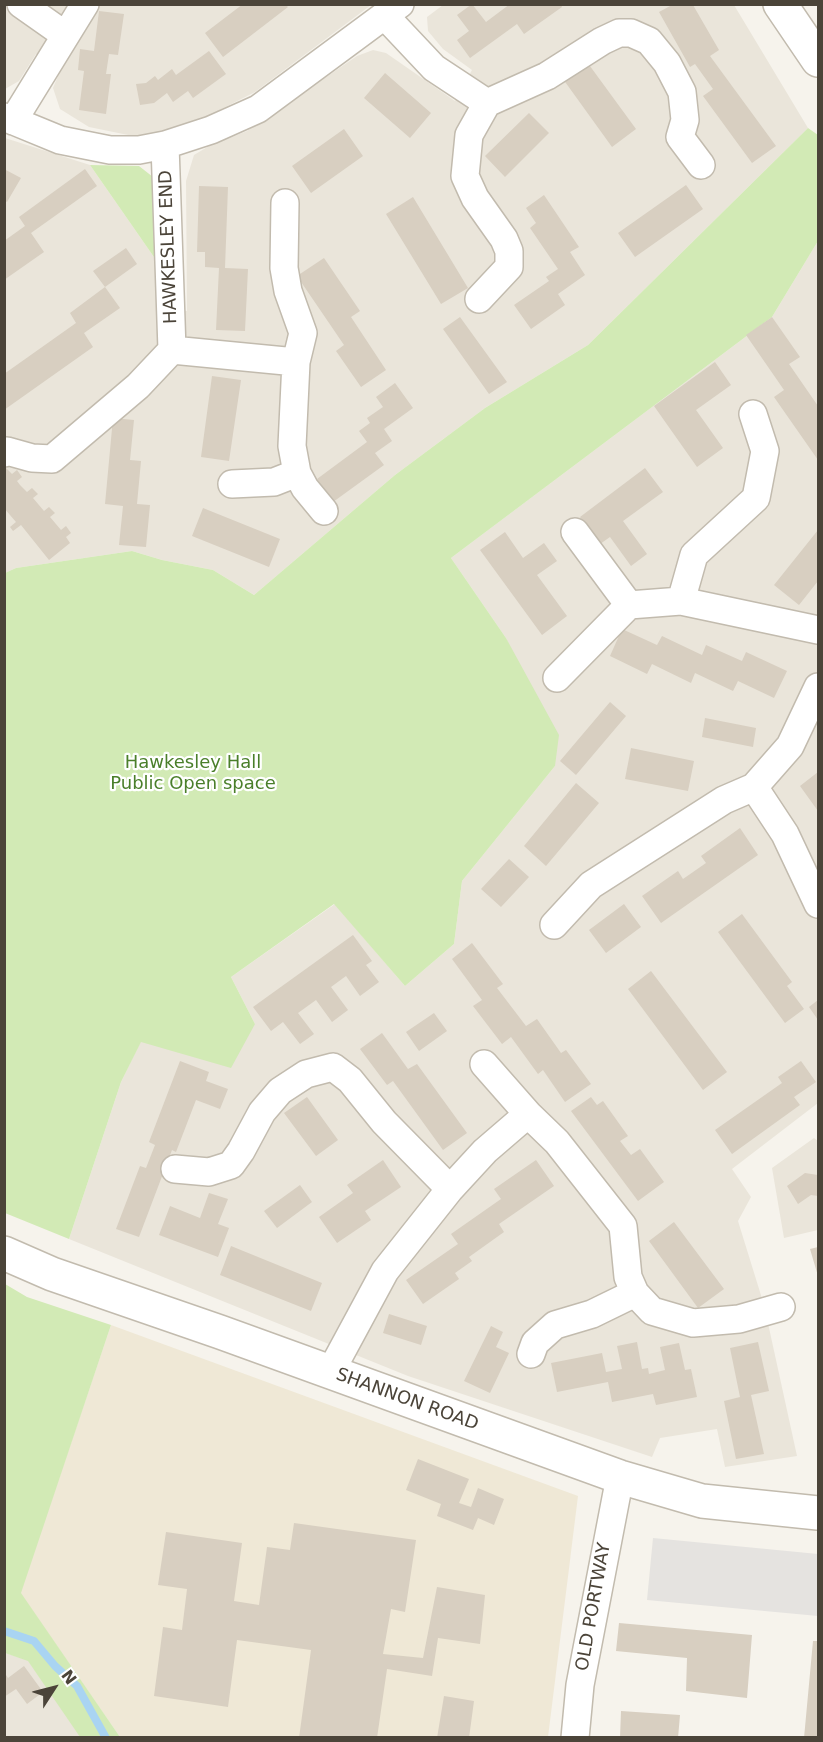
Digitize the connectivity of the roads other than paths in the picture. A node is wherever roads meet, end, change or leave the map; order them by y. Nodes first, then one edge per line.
1 (21, 4) edge
2 (85, 4) edge
3 (780, 4) edge
4 (790, 4) edge
5 (393, 10) edge
6 (65, 35) junction
7 (810, 49) edge
8 (487, 103) junction
9 (9, 119) edge
10 (165, 145) junction
11 (701, 165) dead end
12 (285, 203) dead end
13 (479, 299) dead end
14 (172, 350) junction
15 (297, 362) junction
16 (753, 414) dead end
17 (4, 453) edge
18 (297, 473) junction
19 (232, 484) dead end
20 (324, 511) dead end
21 (575, 532) dead end
22 (681, 601) junction
23 (629, 605) junction
24 (819, 630) edge
25 (557, 678) dead end
26 (819, 687) edge
27 (754, 787) junction
28 (819, 904) edge
29 (554, 925) dead end
30 (484, 1064) dead end
31 (528, 1114) junction
32 (175, 1169) dead end
33 (450, 1189) junction
34 (4, 1253) edge
35 (635, 1293) junction
36 (781, 1307) dead end
37 (531, 1354) dead end
38 (331, 1371) junction
39 (620, 1477) junction
40 (819, 1513) edge
41 (575, 1737) edge

1 - 6 street
2 - 6 street
3 - 7 street
4 - 7 street
5 - 8 street
5 - 10 street
6 - 9 street
8 - 11 street
8 - 13 street
9 - 10 street
10 - 14 street, HAWKESLEY END
12 - 15 street
14 - 15 street, HAWKESLEY END
14 - 17 street, HAWKESLEY END
15 - 18 street
16 - 22 street
18 - 19 street
18 - 20 street
21 - 23 street
22 - 23 street
22 - 24 street
23 - 25 street
26 - 27 street
27 - 28 street
27 - 29 street
30 - 31 street
31 - 33 street
31 - 35 street
32 - 33 street
33 - 38 street
34 - 38 street, SHANNON ROAD
35 - 36 street
35 - 37 street
38 - 39 street, SHANNON ROAD
39 - 40 street, SHANNON ROAD
39 - 41 street, OLD PORTWAY

